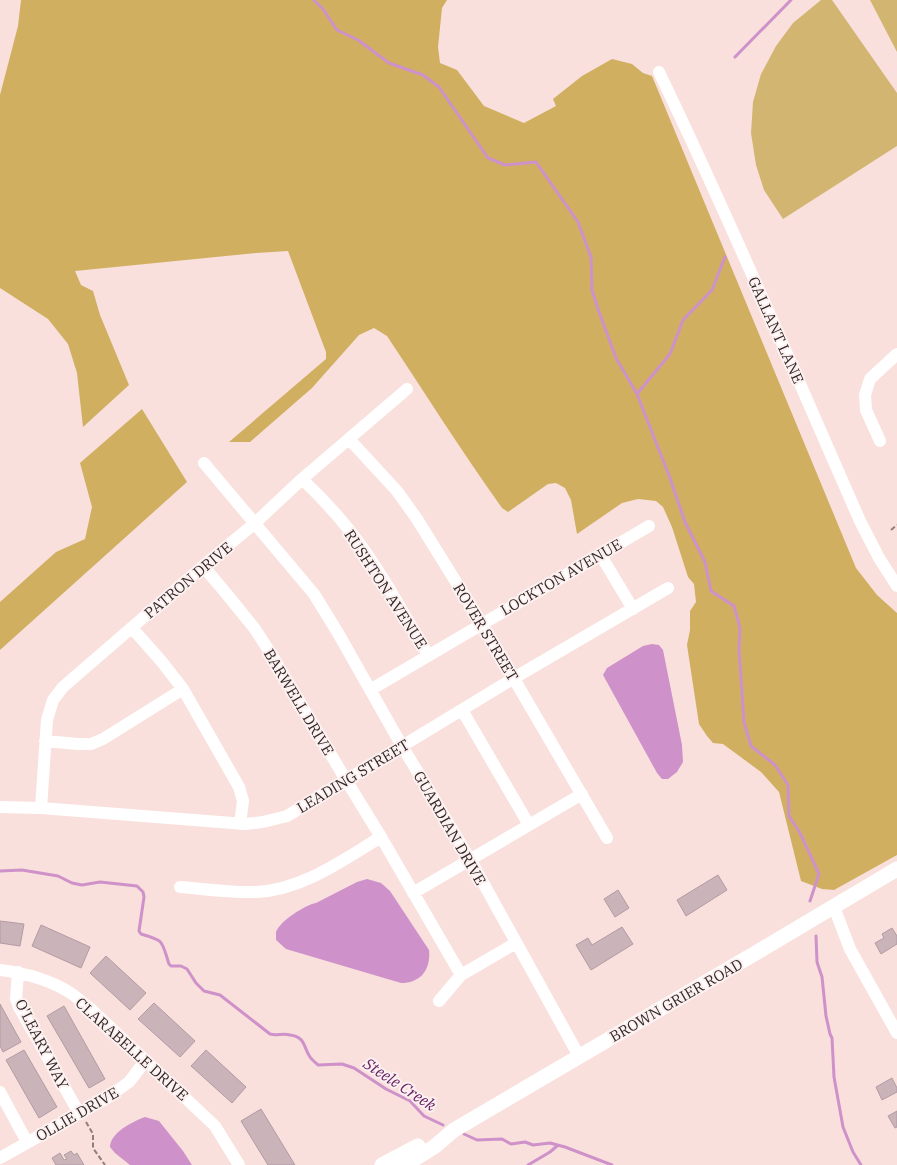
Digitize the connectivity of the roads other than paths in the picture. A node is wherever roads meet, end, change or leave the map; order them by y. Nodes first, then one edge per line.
1 (659, 72) dead end
2 (897, 354) edge
3 (406, 389) dead end
4 (349, 439) junction
5 (880, 441) dead end
6 (204, 463) dead end
7 (302, 479) junction
8 (255, 523) junction
9 (649, 526) dead end
10 (600, 554) junction
11 (203, 566) junction
12 (897, 586) edge
13 (668, 588) dead end
14 (633, 609) junction
15 (482, 624) junction
16 (132, 628) junction
17 (428, 655) junction
18 (514, 678) junction
19 (183, 689) junction
20 (370, 690) junction
21 (462, 710) junction
22 (46, 741) junction
23 (402, 746) junction
24 (346, 780) junction
25 (582, 794) junction
26 (0, 807) edge
27 (41, 808) junction
28 (240, 824) junction
29 (529, 825) junction
30 (380, 837) junction
31 (607, 838) dead end
32 (470, 859) junction
33 (897, 869) edge
34 (180, 887) dead end
35 (413, 893) junction
36 (834, 907) junction
37 (516, 943) junction
38 (0, 970) edge
39 (18, 972) junction
40 (460, 976) junction
41 (439, 1001) dead end
42 (897, 1033) edge
43 (579, 1056) junction
44 (146, 1060) junction
45 (0, 1092) edge
46 (83, 1118) junction
47 (454, 1130) junction
48 (27, 1142) junction
49 (0, 1158) edge
50 (239, 1165) edge
51 (382, 1165) edge
52 (405, 1165) edge

1 - 12 street, GALLANT LANE
2 - 5 street
3 - 4 street, PATRON DRIVE
4 - 7 street, PATRON DRIVE
4 - 15 street, ROVER STREET
6 - 8 street, GUARDIAN DRIVE
7 - 8 street, PATRON DRIVE
7 - 17 street, RUSHTON AVENUE
8 - 11 street, PATRON DRIVE
8 - 20 street, GUARDIAN DRIVE
9 - 10 street, LOCKTON AVENUE
10 - 14 street
10 - 15 street, LOCKTON AVENUE
11 - 16 street, PATRON DRIVE
11 - 24 street, BARWELL DRIVE
13 - 14 street, LEADING STREET
14 - 18 street, LEADING STREET
15 - 17 street, LOCKTON AVENUE
15 - 18 street, ROVER STREET
16 - 19 street
16 - 22 street, PATRON DRIVE
17 - 20 street, LOCKTON AVENUE
18 - 21 street, LEADING STREET
18 - 25 street, ROVER STREET
19 - 22 street
19 - 28 street
20 - 23 street, GUARDIAN DRIVE
21 - 23 street, LEADING STREET
21 - 29 street
22 - 27 street, PATRON DRIVE
23 - 24 street, LEADING STREET
23 - 32 street, GUARDIAN DRIVE
24 - 28 street, LEADING STREET
24 - 30 street, BARWELL DRIVE
25 - 29 street
25 - 31 street, ROVER STREET
26 - 27 street, LEADING STREET
27 - 28 street, LEADING STREET
29 - 32 street
30 - 34 street
30 - 35 street, BARWELL DRIVE
32 - 35 street
32 - 37 street, GUARDIAN DRIVE
33 - 36 main road, BROWN GRIER ROAD
35 - 40 street, BARWELL DRIVE
36 - 42 street
36 - 43 main road, BROWN GRIER ROAD
37 - 40 street
37 - 43 street, GUARDIAN DRIVE
38 - 39 street, CLARABELLE DRIVE
39 - 44 street, CLARABELLE DRIVE
39 - 46 street, O'LEARY WAY
40 - 41 street
43 - 47 main road, BROWN GRIER ROAD
44 - 46 street, OLLIE DRIVE
44 - 50 street, CLARABELLE DRIVE
45 - 48 street
46 - 48 street, OLLIE DRIVE
47 - 51 main road, BROWN GRIER ROAD
47 - 52 main road, BROWN GRIER ROAD
48 - 49 street, OLLIE DRIVE

